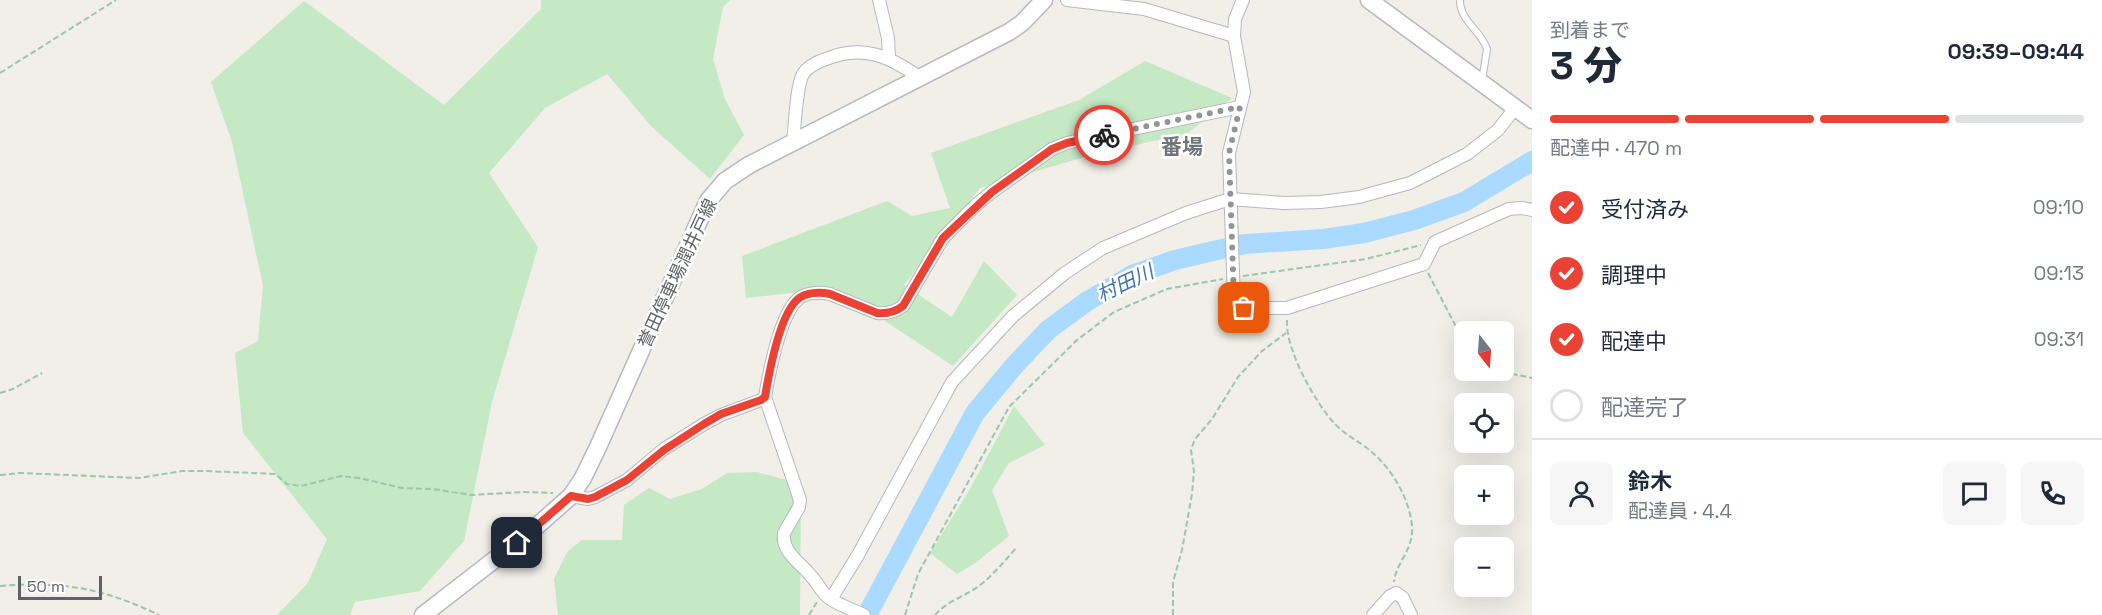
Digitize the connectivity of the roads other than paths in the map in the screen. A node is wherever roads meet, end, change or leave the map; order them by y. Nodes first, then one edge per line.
1 (879, 0) edge
2 (1044, 0) edge
3 (1067, 0) edge
4 (1242, 0) edge
5 (1369, 0) edge
6 (1460, 0) edge
7 (1234, 36) junction
8 (889, 58) junction
9 (920, 78) junction
10 (1481, 84) junction
11 (1240, 107) junction
12 (1515, 108) junction
13 (1532, 120) edge
14 (793, 142) junction
15 (1230, 199) junction
16 (1532, 210) edge
17 (765, 397) junction
18 (571, 496) junction
19 (826, 596) junction
20 (423, 615) edge
21 (864, 615) edge
22 (1373, 615) edge
23 (1412, 615) edge

1 - 8 street
2 - 9 main road, 誉田停車場潤井戸線
3 - 7 street
4 - 7 street
5 - 10 main road
6 - 10 lane
7 - 11 street
8 - 9 street
8 - 14 street
9 - 14 main road, 誉田停車場潤井戸線
10 - 12 main road
11 - 15 street
11 - 17 street
12 - 13 main road
12 - 15 street
14 - 18 main road, 誉田停車場潤井戸線
15 - 16 street
15 - 19 street
17 - 18 street
17 - 19 street
18 - 20 main road, 誉田停車場潤井戸線
19 - 21 street
22 - 23 street

